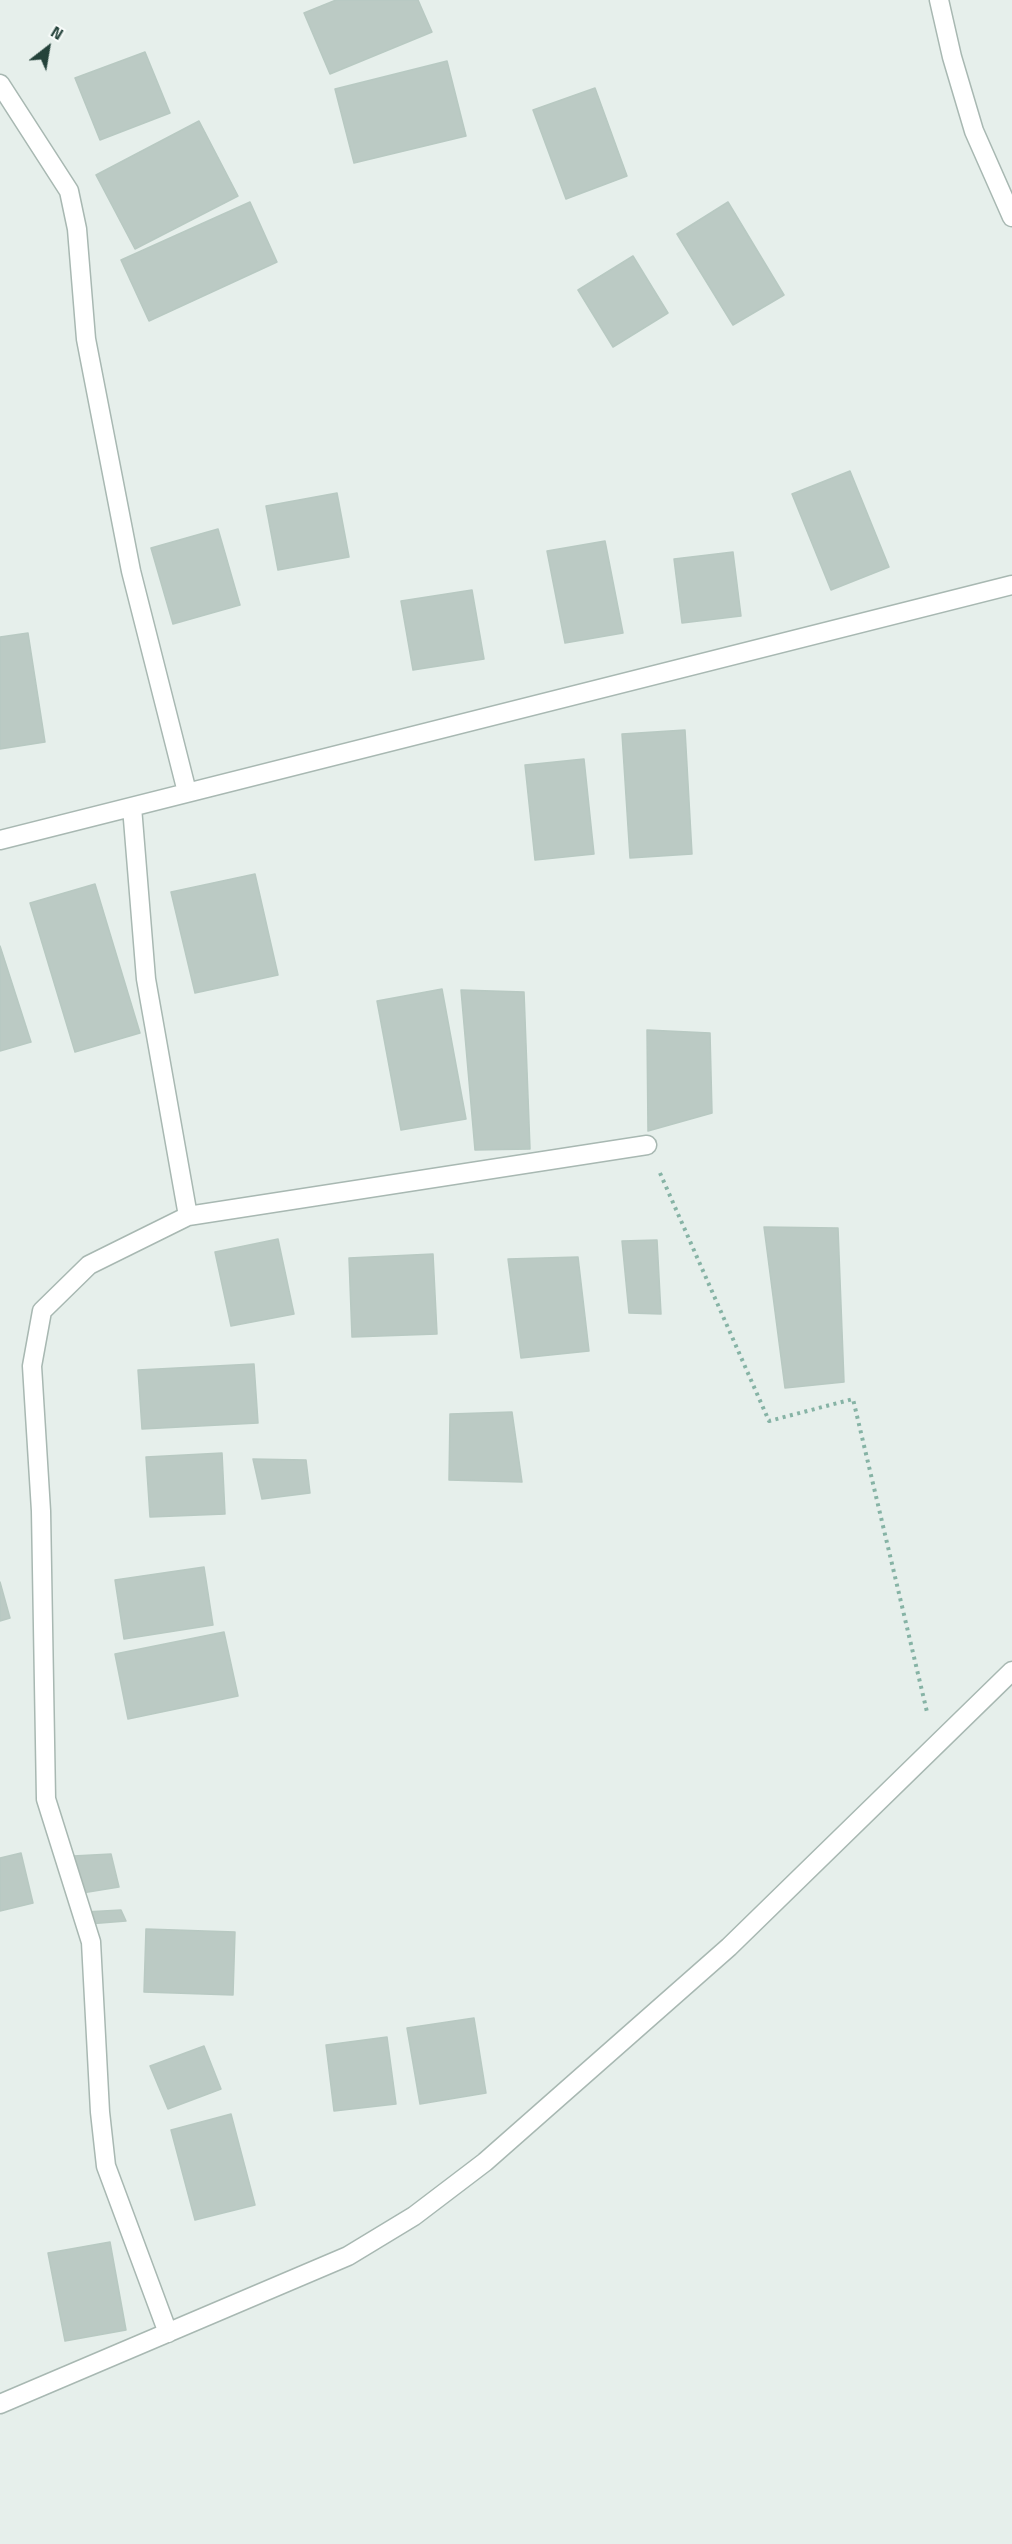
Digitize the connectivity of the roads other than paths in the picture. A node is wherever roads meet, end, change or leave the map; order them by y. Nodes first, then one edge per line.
1 (939, 0) edge
2 (0, 84) edge
3 (1012, 217) edge
4 (1012, 585) edge
5 (187, 792) junction
6 (132, 807) junction
7 (0, 840) edge
8 (647, 1145) road end
9 (188, 1216) junction
10 (1012, 1671) edge
11 (168, 2333) junction
12 (0, 2404) edge

1 - 3 street
2 - 5 street
4 - 5 street
5 - 6 street
6 - 7 street
6 - 9 street
8 - 9 street
9 - 11 street
10 - 11 street
11 - 12 street

